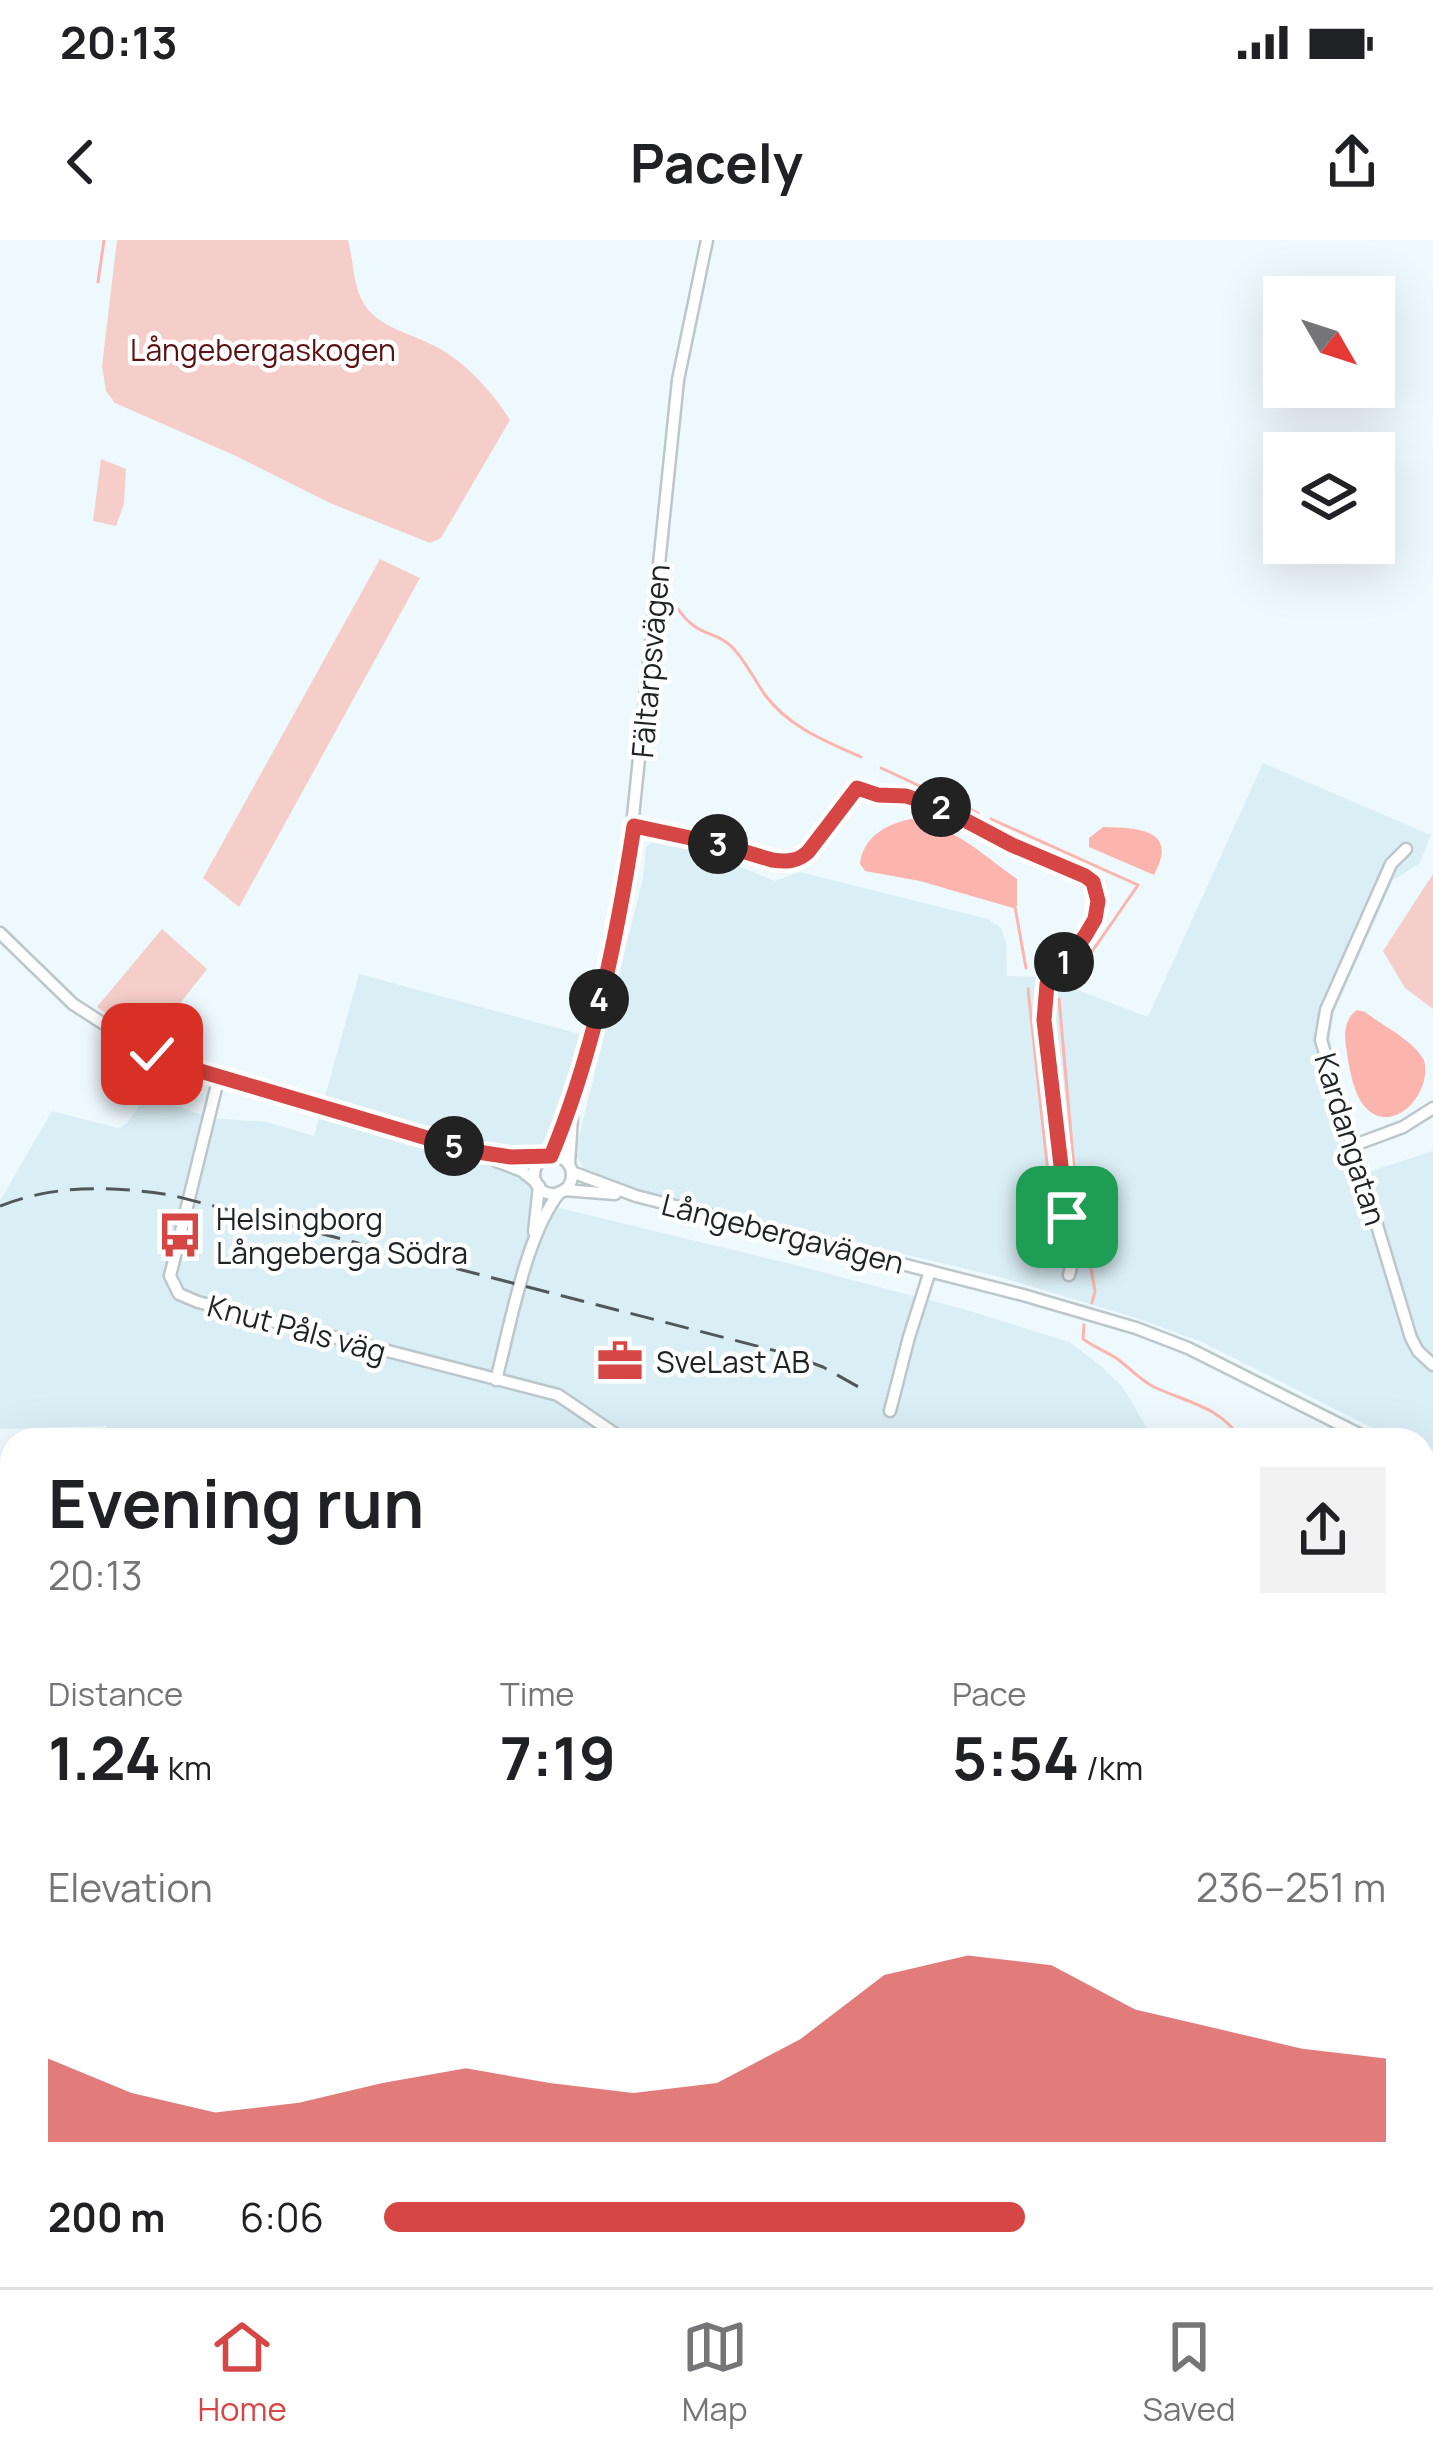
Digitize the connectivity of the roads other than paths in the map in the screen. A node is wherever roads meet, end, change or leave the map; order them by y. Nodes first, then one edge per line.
1 (707, 240) edge
2 (634, 826) junction
3 (1406, 849) dead end
4 (0, 934) edge
5 (219, 1076) junction
6 (578, 1079) junction
7 (1433, 1108) edge
8 (1352, 1146) junction
9 (471, 1151) junction
10 (548, 1157) junction
11 (570, 1168) junction
12 (537, 1184) junction
13 (562, 1191) junction
14 (636, 1196) junction
15 (533, 1247) junction
16 (930, 1271) junction
17 (1069, 1275) dead end
18 (1433, 1366) edge
19 (496, 1380) junction
20 (890, 1411) dead end
21 (607, 1428) edge
22 (1347, 1428) edge

1 - 2 street, Fältarpsvägen
2 - 6 street, Fältarpsvägen
2 - 17 street
3 - 8 street, Kardangatan
4 - 5 street
5 - 9 street
5 - 19 street, Knut Påls väg
6 - 10 street, Fältarpsvägen
6 - 11 street, Fältarpsvägen
7 - 8 street
8 - 18 street, Kardangatan
9 - 10 street
9 - 12 street
10 - 11 street
10 - 12 street
11 - 13 street
11 - 14 street, Långebergavägen
12 - 13 street
12 - 15 street
13 - 14 street, Långebergavägen
13 - 15 street
14 - 16 street, Långebergavägen
15 - 19 street
16 - 20 street, Långebergavägen
16 - 22 street, Långebergavägen
19 - 21 street, Knut Påls väg

